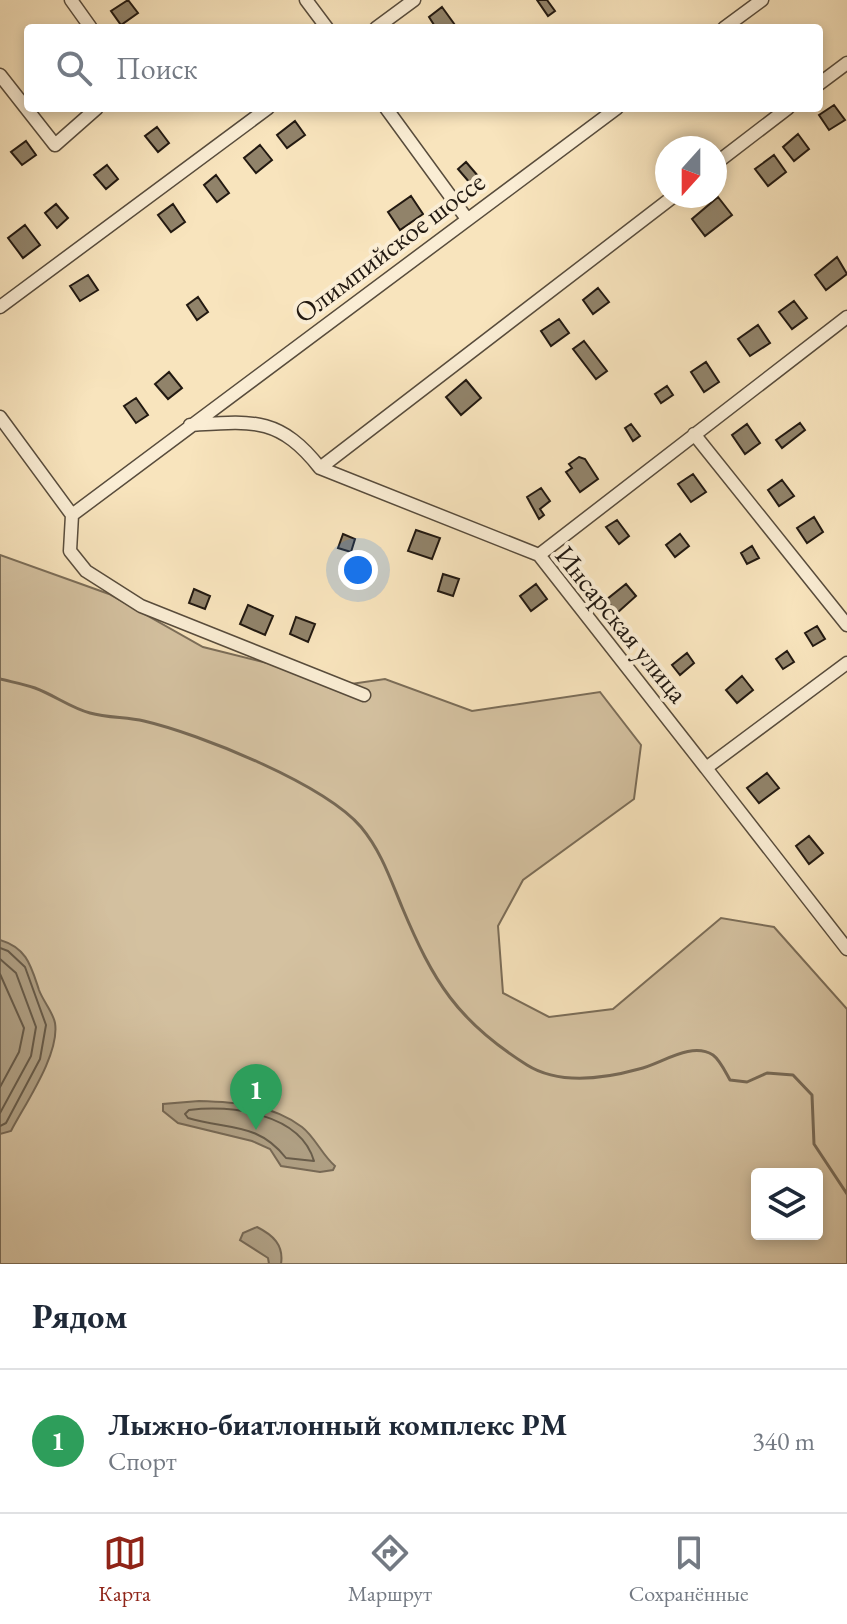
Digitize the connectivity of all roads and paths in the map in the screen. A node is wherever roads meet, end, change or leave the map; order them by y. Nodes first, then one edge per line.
1 (71, 0) edge
2 (306, 0) edge
3 (414, 0) edge
4 (762, 0) edge
5 (88, 24) edge
6 (324, 24) edge
7 (381, 24) edge
8 (729, 24) edge
9 (847, 63) edge
10 (0, 75) edge
11 (823, 81) edge
12 (24, 106) edge
13 (29, 112) edge
14 (92, 112) edge
15 (263, 112) edge
16 (389, 112) edge
17 (612, 112) edge
18 (783, 112) edge
19 (727, 155) edge
20 (658, 208) edge
21 (467, 219) junction
22 (0, 307) edge
23 (847, 317) edge
24 (0, 417) edge
25 (190, 425) junction
26 (694, 434) junction
27 (320, 468) junction
28 (72, 515) junction
29 (539, 555) junction
30 (847, 625) edge
31 (847, 663) edge
32 (364, 695) dead end
33 (706, 768) junction
34 (847, 949) edge

1 - 5 street
2 - 6 street
3 - 7 street
4 - 8 street
9 - 11 street
10 - 12 street
13 - 14 street
15 - 22 street
16 - 21 street
17 - 21 street, Олимпийское шоссе
18 - 19 street
20 - 27 street
21 - 25 street, Олимпийское шоссе
23 - 26 street
24 - 28 street
25 - 27 street
25 - 28 street, Олимпийское шоссе
26 - 29 street
26 - 30 street
27 - 29 street, Инсарская улица
28 - 32 street
29 - 33 street, Инсарская улица
31 - 33 street
33 - 34 street, Инсарская улица

